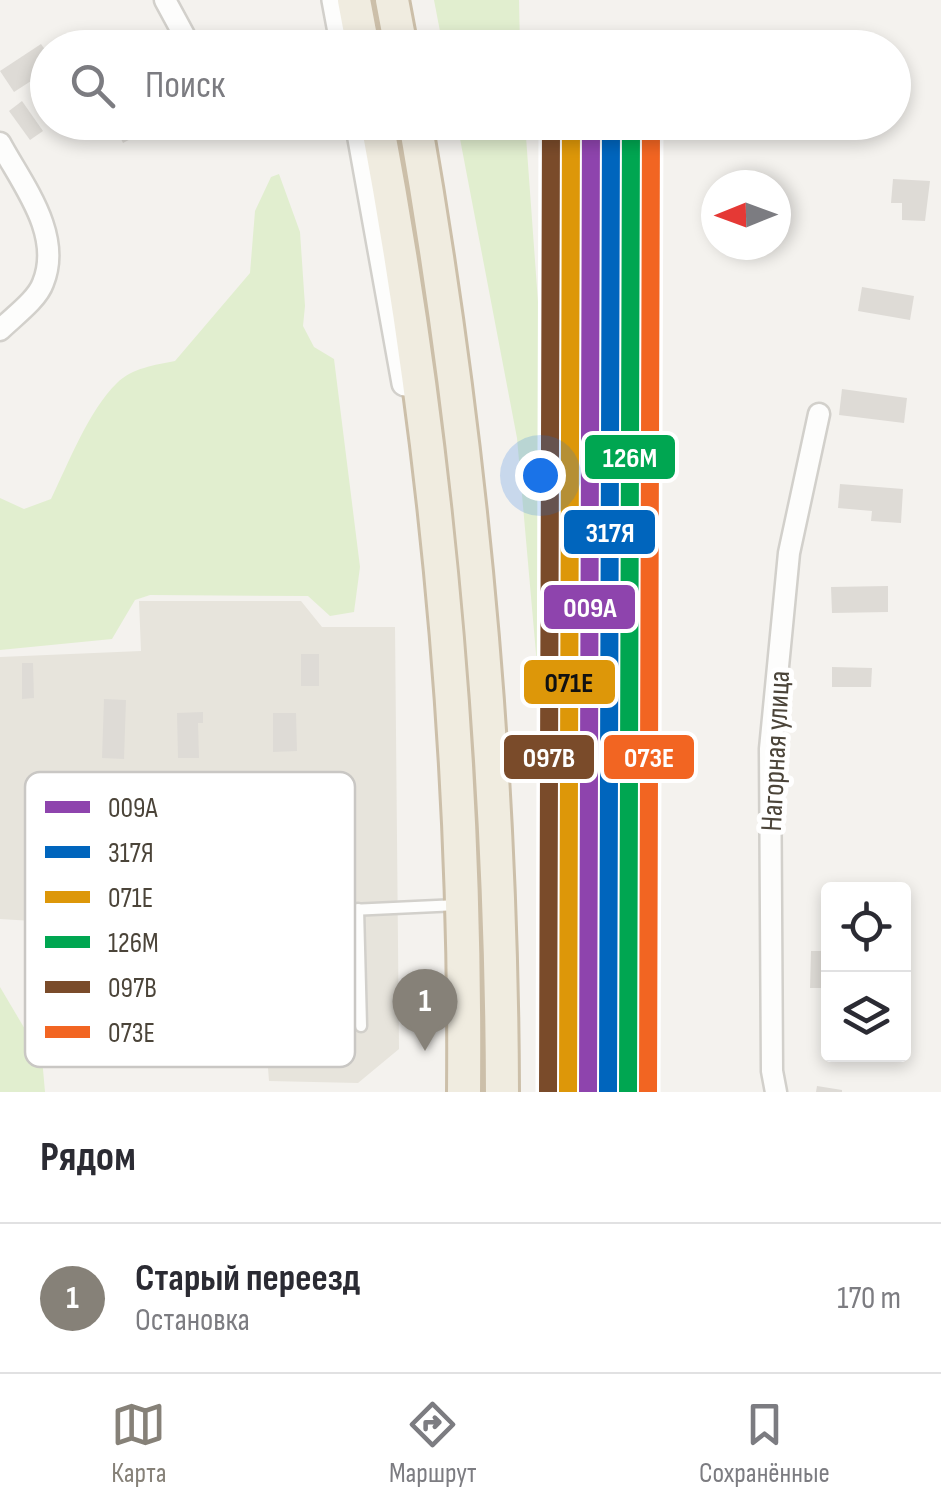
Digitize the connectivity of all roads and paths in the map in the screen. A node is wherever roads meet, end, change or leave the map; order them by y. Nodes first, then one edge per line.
1 (166, 0) edge
2 (335, 0) edge
3 (354, 0) edge
4 (392, 0) edge
5 (182, 30) edge
6 (341, 30) edge
7 (360, 30) edge
8 (398, 30) edge
9 (361, 140) edge
10 (380, 140) edge
11 (418, 140) edge
12 (0, 143) edge
13 (0, 330) edge
14 (818, 414) dead end
15 (442, 569) junction
16 (464, 904) junction
17 (358, 910) joint
18 (361, 1026) dead end
19 (464, 1092) edge
20 (502, 1092) edge
21 (776, 1092) edge

1 - 5 street
2 - 6 street
3 - 7 highway
4 - 8 highway
9 - 15 street
10 - 15 highway
11 - 20 highway
12 - 13 street
14 - 21 street, Нагорная улица
15 - 16 highway
16 - 17 lane
16 - 19 highway
17 - 18 lane

